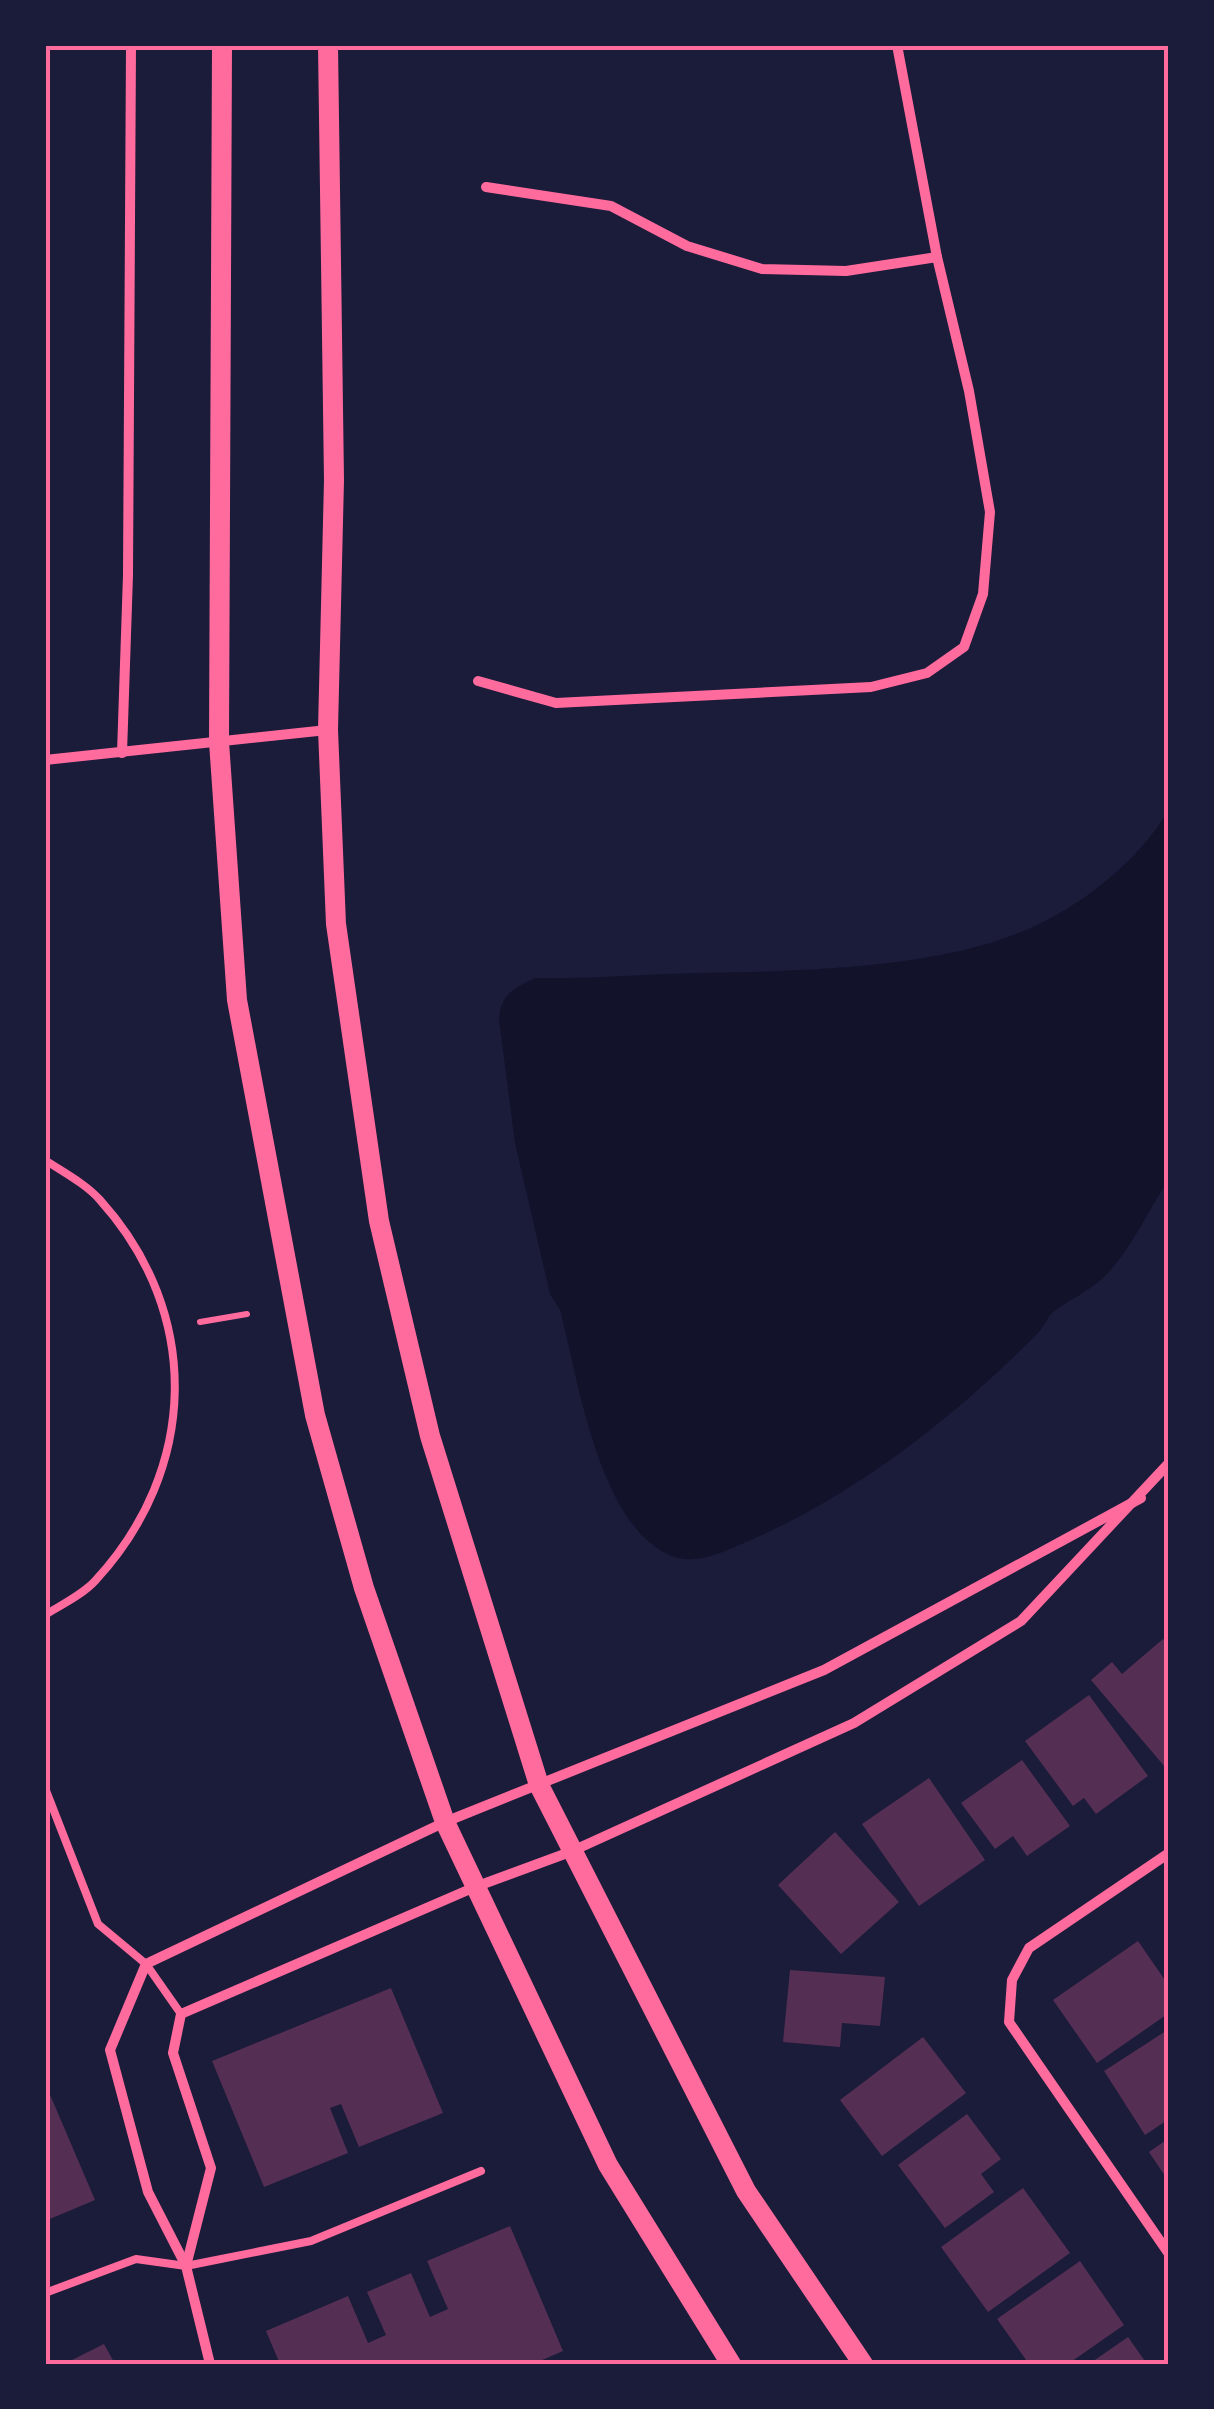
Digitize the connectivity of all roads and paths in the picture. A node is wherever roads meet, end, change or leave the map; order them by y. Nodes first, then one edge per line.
1 (131, 45) edge
2 (222, 45) edge
3 (328, 45) edge
4 (897, 45) edge
5 (486, 187) dead end
6 (937, 256) junction
7 (478, 681) dead end
8 (328, 730) junction
9 (219, 742) junction
10 (122, 752) junction
11 (45, 760) edge
12 (45, 1160) edge
13 (247, 1314) dead end
14 (200, 1322) dead end
15 (1169, 1463) edge
16 (1141, 1498) junction
17 (45, 1615) edge
18 (539, 1786) junction
19 (45, 1788) edge
20 (445, 1822) junction
21 (570, 1852) junction
22 (1169, 1853) edge
23 (475, 1887) junction
24 (146, 1964) junction
25 (182, 2014) junction
26 (481, 2171) dead end
27 (1169, 2254) edge
28 (186, 2266) junction
29 (45, 2293) edge
30 (210, 2364) edge
31 (731, 2364) edge
32 (863, 2364) edge

1 - 10 street
2 - 9 main road
3 - 8 main road
4 - 6 street
5 - 6 street
6 - 7 street
8 - 9 street
8 - 18 main road
9 - 10 street
9 - 20 main road
10 - 11 street
12 - 17 lane
13 - 14 path
15 - 16 street
16 - 18 street
16 - 21 street
18 - 20 street
18 - 21 main road
19 - 24 lane
20 - 23 main road
20 - 24 street
21 - 23 street
21 - 32 main road
22 - 27 street
23 - 25 street
23 - 31 main road
24 - 25 lane
24 - 28 street
25 - 28 street
26 - 28 lane
28 - 29 lane
28 - 30 street

